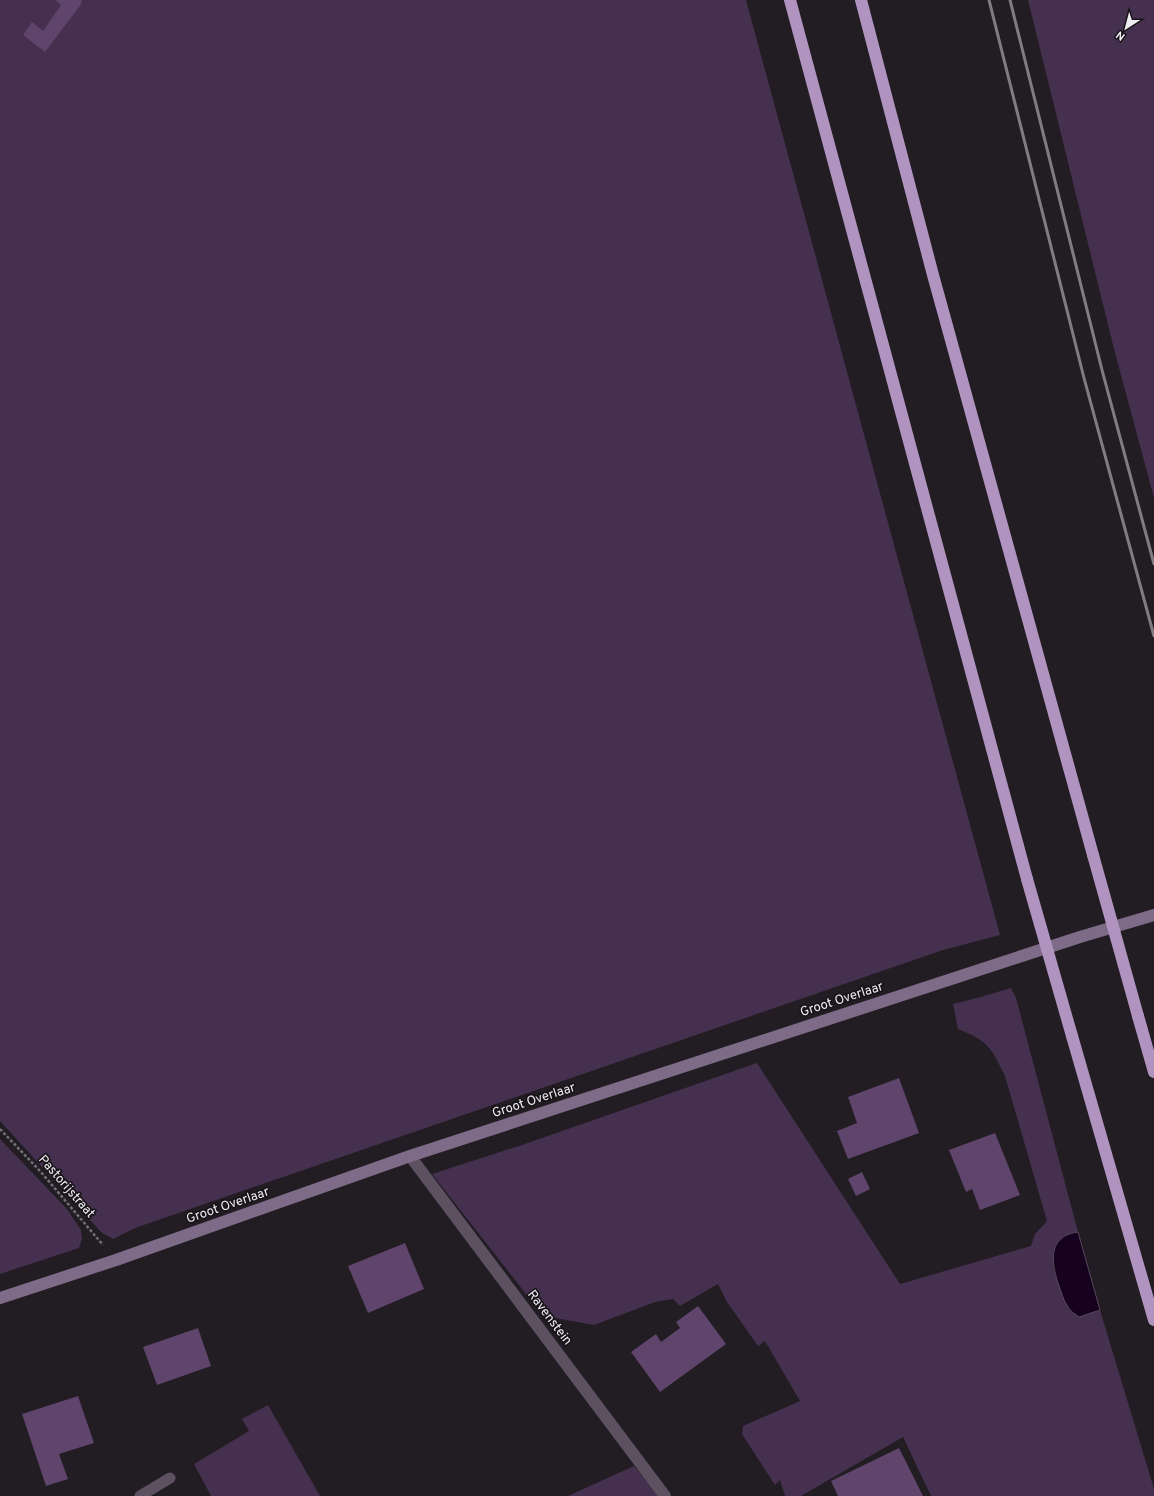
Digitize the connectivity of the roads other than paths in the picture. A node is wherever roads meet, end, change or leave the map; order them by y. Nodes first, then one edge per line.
1 (790, 0) edge
2 (861, 0) edge
3 (1154, 915) edge
4 (1154, 1072) edge
5 (410, 1156) junction
6 (0, 1298) edge
7 (1154, 1320) edge
8 (170, 1478) dead end
9 (140, 1496) edge
10 (665, 1496) edge

1 - 7 highway, bridge
2 - 4 highway, bridge
3 - 5 main road, Groot Overlaar
5 - 6 main road, Groot Overlaar
5 - 10 street, Ravenstein
8 - 9 lane

